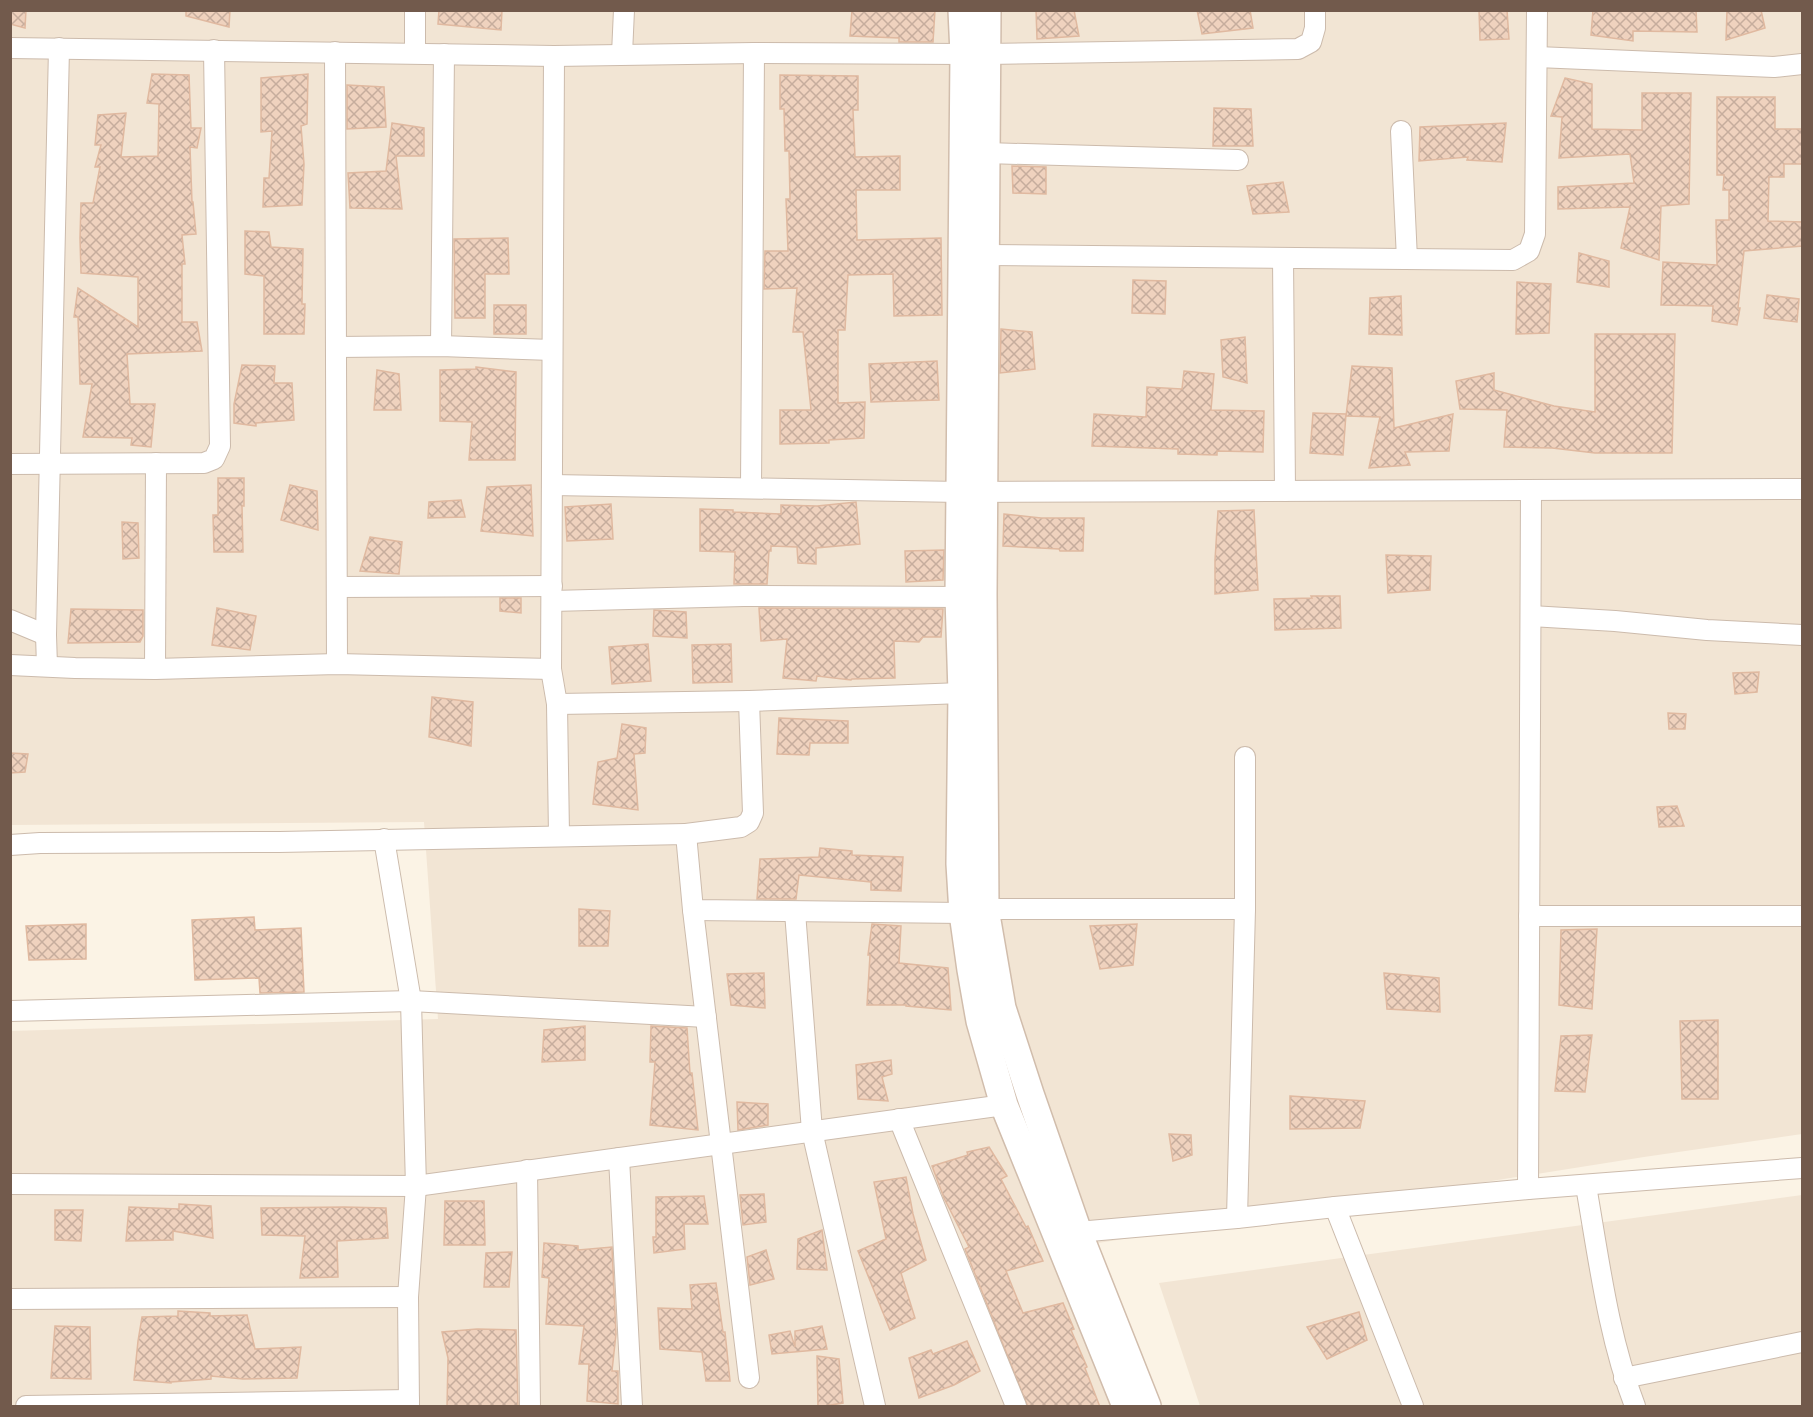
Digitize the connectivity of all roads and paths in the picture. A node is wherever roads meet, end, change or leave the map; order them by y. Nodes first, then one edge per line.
1 (415, 10) edge
2 (624, 10) edge
3 (962, 10) edge
4 (987, 10) edge
5 (1315, 10) edge
6 (1537, 10) edge
7 (10, 48) edge
8 (59, 48) junction
9 (214, 50) junction
10 (335, 52) junction
11 (754, 53) junction
12 (415, 54) junction
13 (444, 54) junction
14 (622, 54) junction
15 (975, 54) junction
16 (554, 56) junction
17 (1537, 57) junction
18 (1803, 64) edge
19 (1401, 131) dead end
20 (986, 153) junction
21 (1238, 160) dead end
22 (985, 255) junction
23 (1283, 258) junction
24 (1407, 259) junction
25 (441, 346) junction
26 (336, 347) junction
27 (552, 351) junction
28 (10, 464) edge
29 (51, 464) junction
30 (156, 464) junction
31 (552, 485) junction
32 (751, 488) junction
33 (1803, 489) edge
34 (1531, 490) junction
35 (1285, 491) junction
36 (972, 492) junction
37 (337, 587) junction
38 (552, 594) junction
39 (959, 597) junction
40 (1531, 616) junction
41 (10, 620) edge
42 (46, 635) junction
43 (1803, 635) edge
44 (337, 664) junction
45 (10, 665) edge
46 (47, 666) junction
47 (155, 669) junction
48 (552, 669) junction
49 (962, 693) junction
50 (749, 701) junction
51 (556, 704) junction
52 (1245, 757) dead end
53 (686, 834) junction
54 (559, 835) junction
55 (384, 839) junction
56 (10, 845) edge
57 (1245, 909) junction
58 (693, 910) junction
59 (974, 911) junction
60 (795, 912) junction
61 (1529, 916) junction
62 (1803, 916) edge
63 (411, 1001) junction
64 (10, 1011) edge
65 (706, 1017) junction
66 (1004, 1105) junction
67 (899, 1119) junction
68 (812, 1131) junction
69 (722, 1144) junction
70 (619, 1158) junction
71 (1803, 1168) edge
72 (527, 1170) junction
73 (10, 1184) edge
74 (1586, 1185) junction
75 (416, 1186) junction
76 (1528, 1189) junction
77 (1335, 1207) junction
78 (1238, 1218) junction
79 (1078, 1232) junction
80 (408, 1298) junction
81 (10, 1299) edge
82 (1803, 1342) edge
83 (749, 1378) dead end
84 (1624, 1378) junction
85 (409, 1403) edge
86 (26, 1407) edge
87 (530, 1407) edge
88 (632, 1407) edge
89 (875, 1407) edge
90 (1016, 1407) edge
91 (1126, 1407) edge
92 (1147, 1407) edge
93 (1413, 1407) edge
94 (1635, 1407) edge

1 - 12 street
2 - 14 street
3 - 15 street
4 - 15 street
5 - 15 street
6 - 17 street
7 - 8 street
8 - 9 street
8 - 29 street
9 - 10 street
9 - 30 street
10 - 12 street
10 - 26 street
11 - 14 street
11 - 15 street
11 - 32 street
12 - 13 street
13 - 16 street
13 - 25 street
14 - 16 street
15 - 20 street
15 - 36 street
16 - 27 street
17 - 18 street
17 - 24 street
19 - 24 street
20 - 21 street
20 - 22 street
22 - 23 street
22 - 36 street
23 - 24 street
23 - 35 street
25 - 26 street
25 - 27 street
26 - 37 street
27 - 31 street
28 - 29 street
29 - 30 street
29 - 42 street
30 - 47 street
31 - 32 street
31 - 38 street
32 - 36 street
33 - 34 street
34 - 35 street
34 - 40 street
35 - 36 street
36 - 39 street
36 - 59 street
37 - 38 street
37 - 44 street
38 - 39 street
38 - 48 street
39 - 49 street
40 - 43 street
40 - 61 street
41 - 42 street
42 - 46 street
44 - 47 street
44 - 48 street
45 - 46 street
46 - 47 street
48 - 51 street
49 - 50 street
49 - 59 street
50 - 51 street
50 - 53 street
51 - 54 street
52 - 57 street
53 - 54 street
53 - 58 street
54 - 55 street
55 - 56 street
55 - 63 street
57 - 59 street
57 - 78 street
58 - 60 street
58 - 65 street
59 - 60 street
59 - 66 street
59 - 79 street
60 - 68 street
61 - 62 street
61 - 76 street
63 - 64 street
63 - 65 street
63 - 75 street
65 - 69 street
66 - 67 street
66 - 91 street
67 - 68 street
67 - 90 street
68 - 69 street
68 - 89 street
69 - 70 street
69 - 83 street
70 - 72 street
70 - 88 street
71 - 74 street
72 - 75 street
72 - 87 street
73 - 75 street
74 - 76 street
74 - 84 street
75 - 80 street
76 - 77 street
77 - 78 street
77 - 93 street
78 - 79 street
79 - 92 street
80 - 81 street
80 - 85 street
82 - 84 street
84 - 94 street
85 - 86 street

